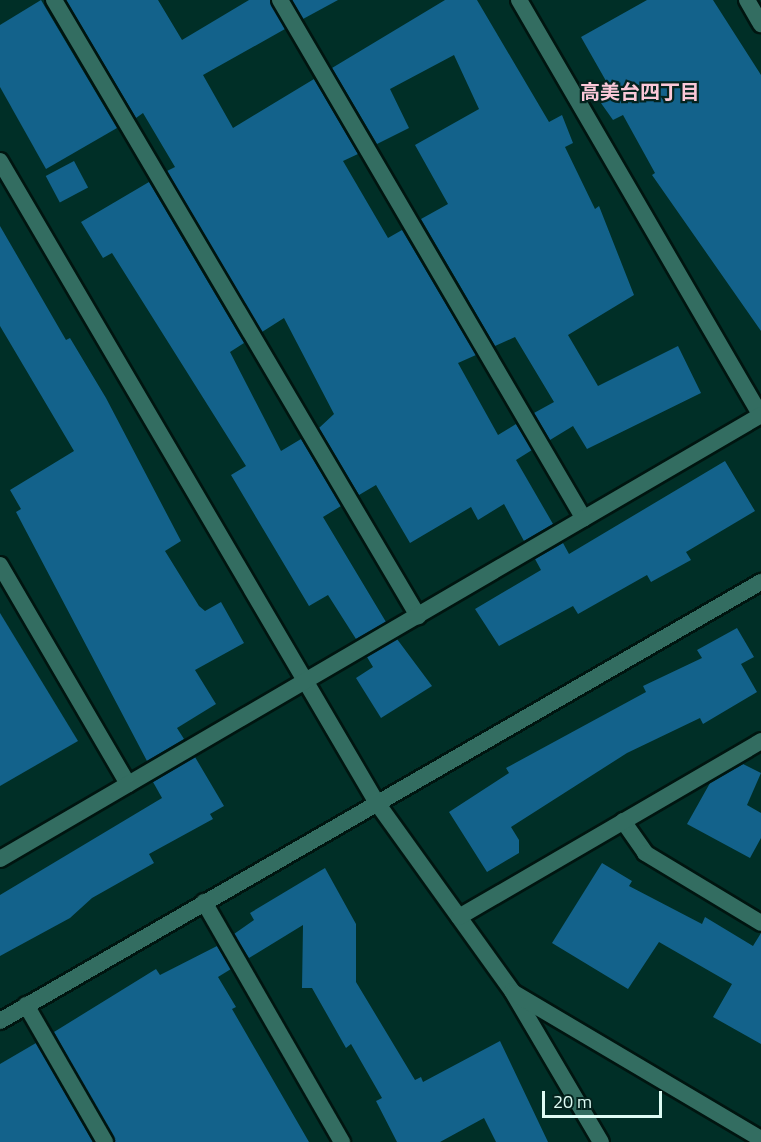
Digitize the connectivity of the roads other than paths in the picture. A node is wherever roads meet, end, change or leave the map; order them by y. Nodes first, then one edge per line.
1 (54, 0) edge
2 (280, 0) edge
3 (519, 0) edge
4 (747, 0) edge
5 (761, 24) edge
6 (0, 161) edge
7 (761, 416) edge
8 (584, 519) junction
9 (0, 565) edge
10 (761, 582) edge
11 (418, 616) junction
12 (306, 681) junction
13 (761, 741) edge
14 (128, 784) junction
15 (377, 802) junction
16 (623, 821) junction
17 (0, 860) edge
18 (204, 902) junction
19 (459, 917) junction
20 (761, 923) edge
21 (512, 991) junction
22 (26, 1005) junction
23 (0, 1021) edge
24 (761, 1139) edge
25 (105, 1142) edge
26 (342, 1142) edge
27 (601, 1142) edge

1 - 11 street
2 - 8 street
3 - 7 street
4 - 5 street
6 - 12 street
7 - 8 street
8 - 11 street
9 - 14 street
10 - 15 street
11 - 12 street
12 - 14 street
12 - 15 street
13 - 16 street
14 - 17 street
15 - 18 street
15 - 19 street
16 - 19 street
16 - 20 street
18 - 22 street
18 - 26 street
19 - 21 street
21 - 24 street
21 - 27 street
22 - 23 street
22 - 25 street

